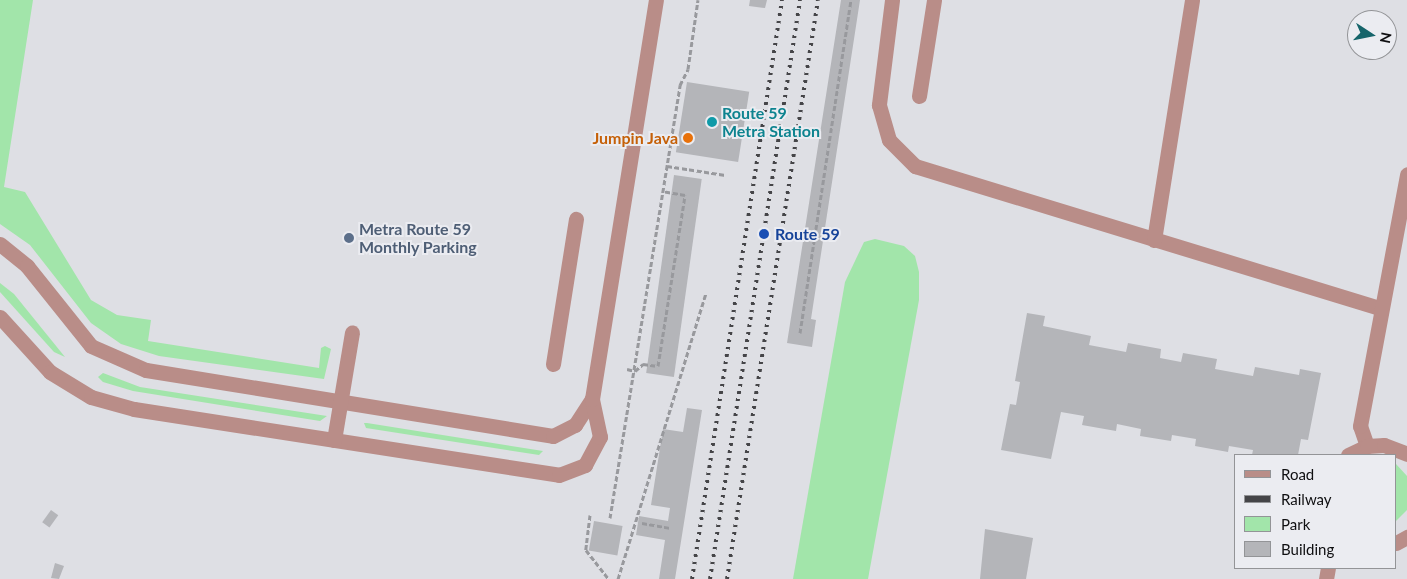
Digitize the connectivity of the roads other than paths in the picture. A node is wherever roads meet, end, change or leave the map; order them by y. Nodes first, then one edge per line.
1 (656, 0) edge
2 (892, 0) edge
3 (934, 0) edge
4 (1192, 0) edge
5 (919, 96) dead end
6 (1407, 174) edge
7 (576, 219) dead end
8 (1154, 240) junction
9 (0, 244) edge
10 (1380, 308) junction
11 (0, 317) edge
12 (352, 332) dead end
13 (553, 364) dead end
14 (592, 399) junction
15 (340, 402) junction
16 (334, 440) junction
17 (1367, 446) junction
18 (1350, 454) edge
19 (1407, 454) edge

1 - 14 street
2 - 8 street
3 - 5 street
4 - 8 street
6 - 10 street
7 - 13 street
8 - 10 street
9 - 15 street
10 - 17 street
11 - 16 street
12 - 15 street
14 - 15 street
14 - 16 street
15 - 16 street
17 - 18 street
17 - 19 street

